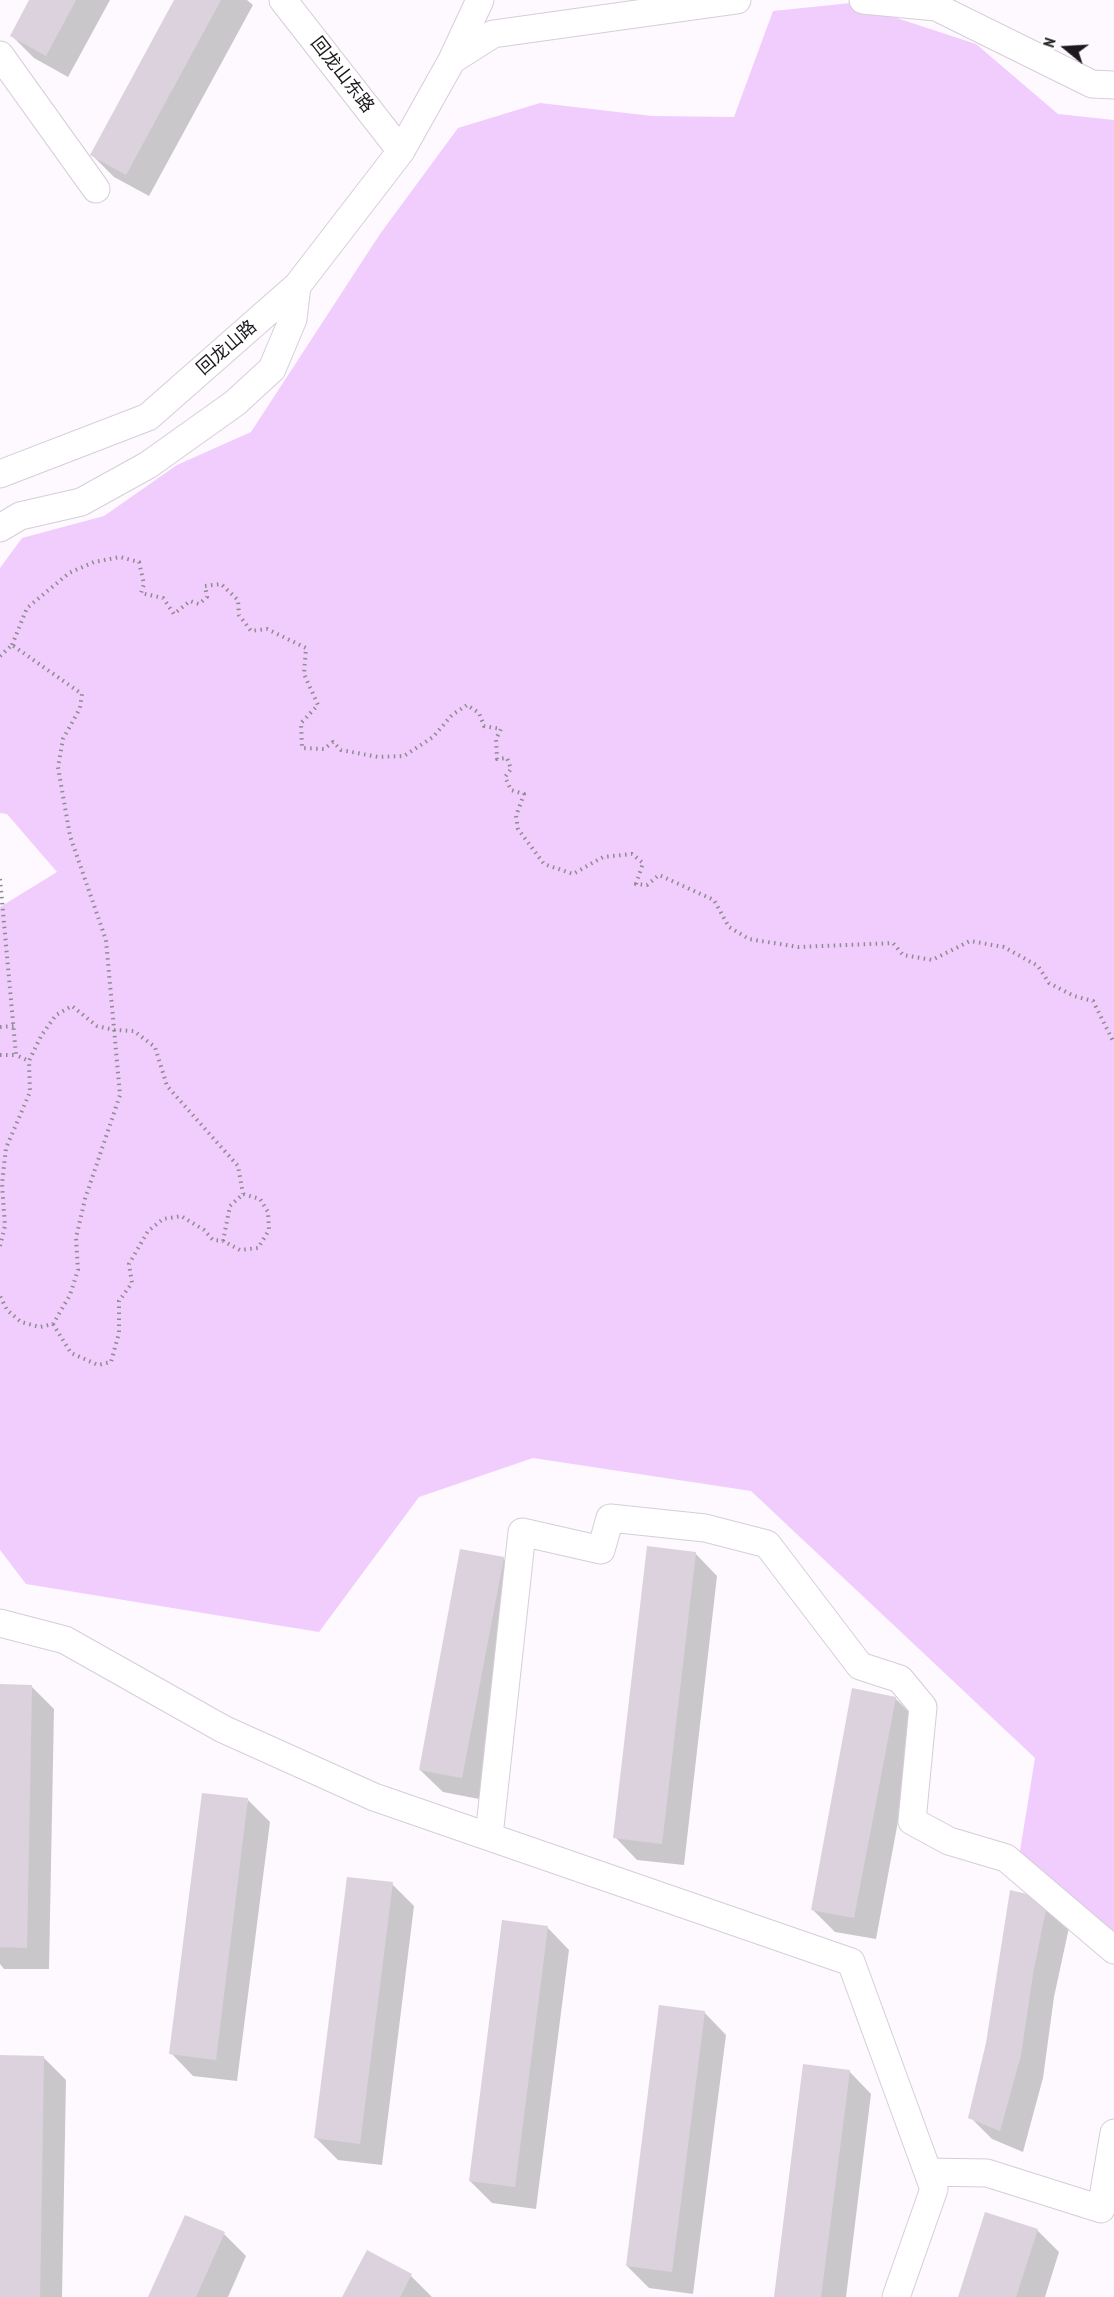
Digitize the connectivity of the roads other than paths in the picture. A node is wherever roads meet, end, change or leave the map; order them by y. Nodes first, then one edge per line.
1 (283, 0) edge
2 (480, 0) edge
3 (737, 0) edge
4 (863, 0) edge
5 (0, 55) edge
6 (452, 60) junction
7 (1114, 85) edge
8 (401, 151) junction
9 (96, 189) dead end
10 (297, 286) junction
11 (0, 474) edge
12 (0, 528) edge
13 (0, 1623) edge
14 (489, 1836) junction
15 (1114, 1950) edge
16 (1114, 2133) edge
17 (928, 2172) junction
18 (896, 2297) edge

1 - 8 street, 回龙山东路
2 - 6 street, 回龙山路
3 - 6 street
4 - 7 street
5 - 9 street
6 - 8 street, 回龙山路
8 - 10 street, 回龙山路
10 - 11 street, 回龙山路
10 - 12 street
13 - 14 street
14 - 15 street
14 - 17 street
16 - 17 street
17 - 18 street

